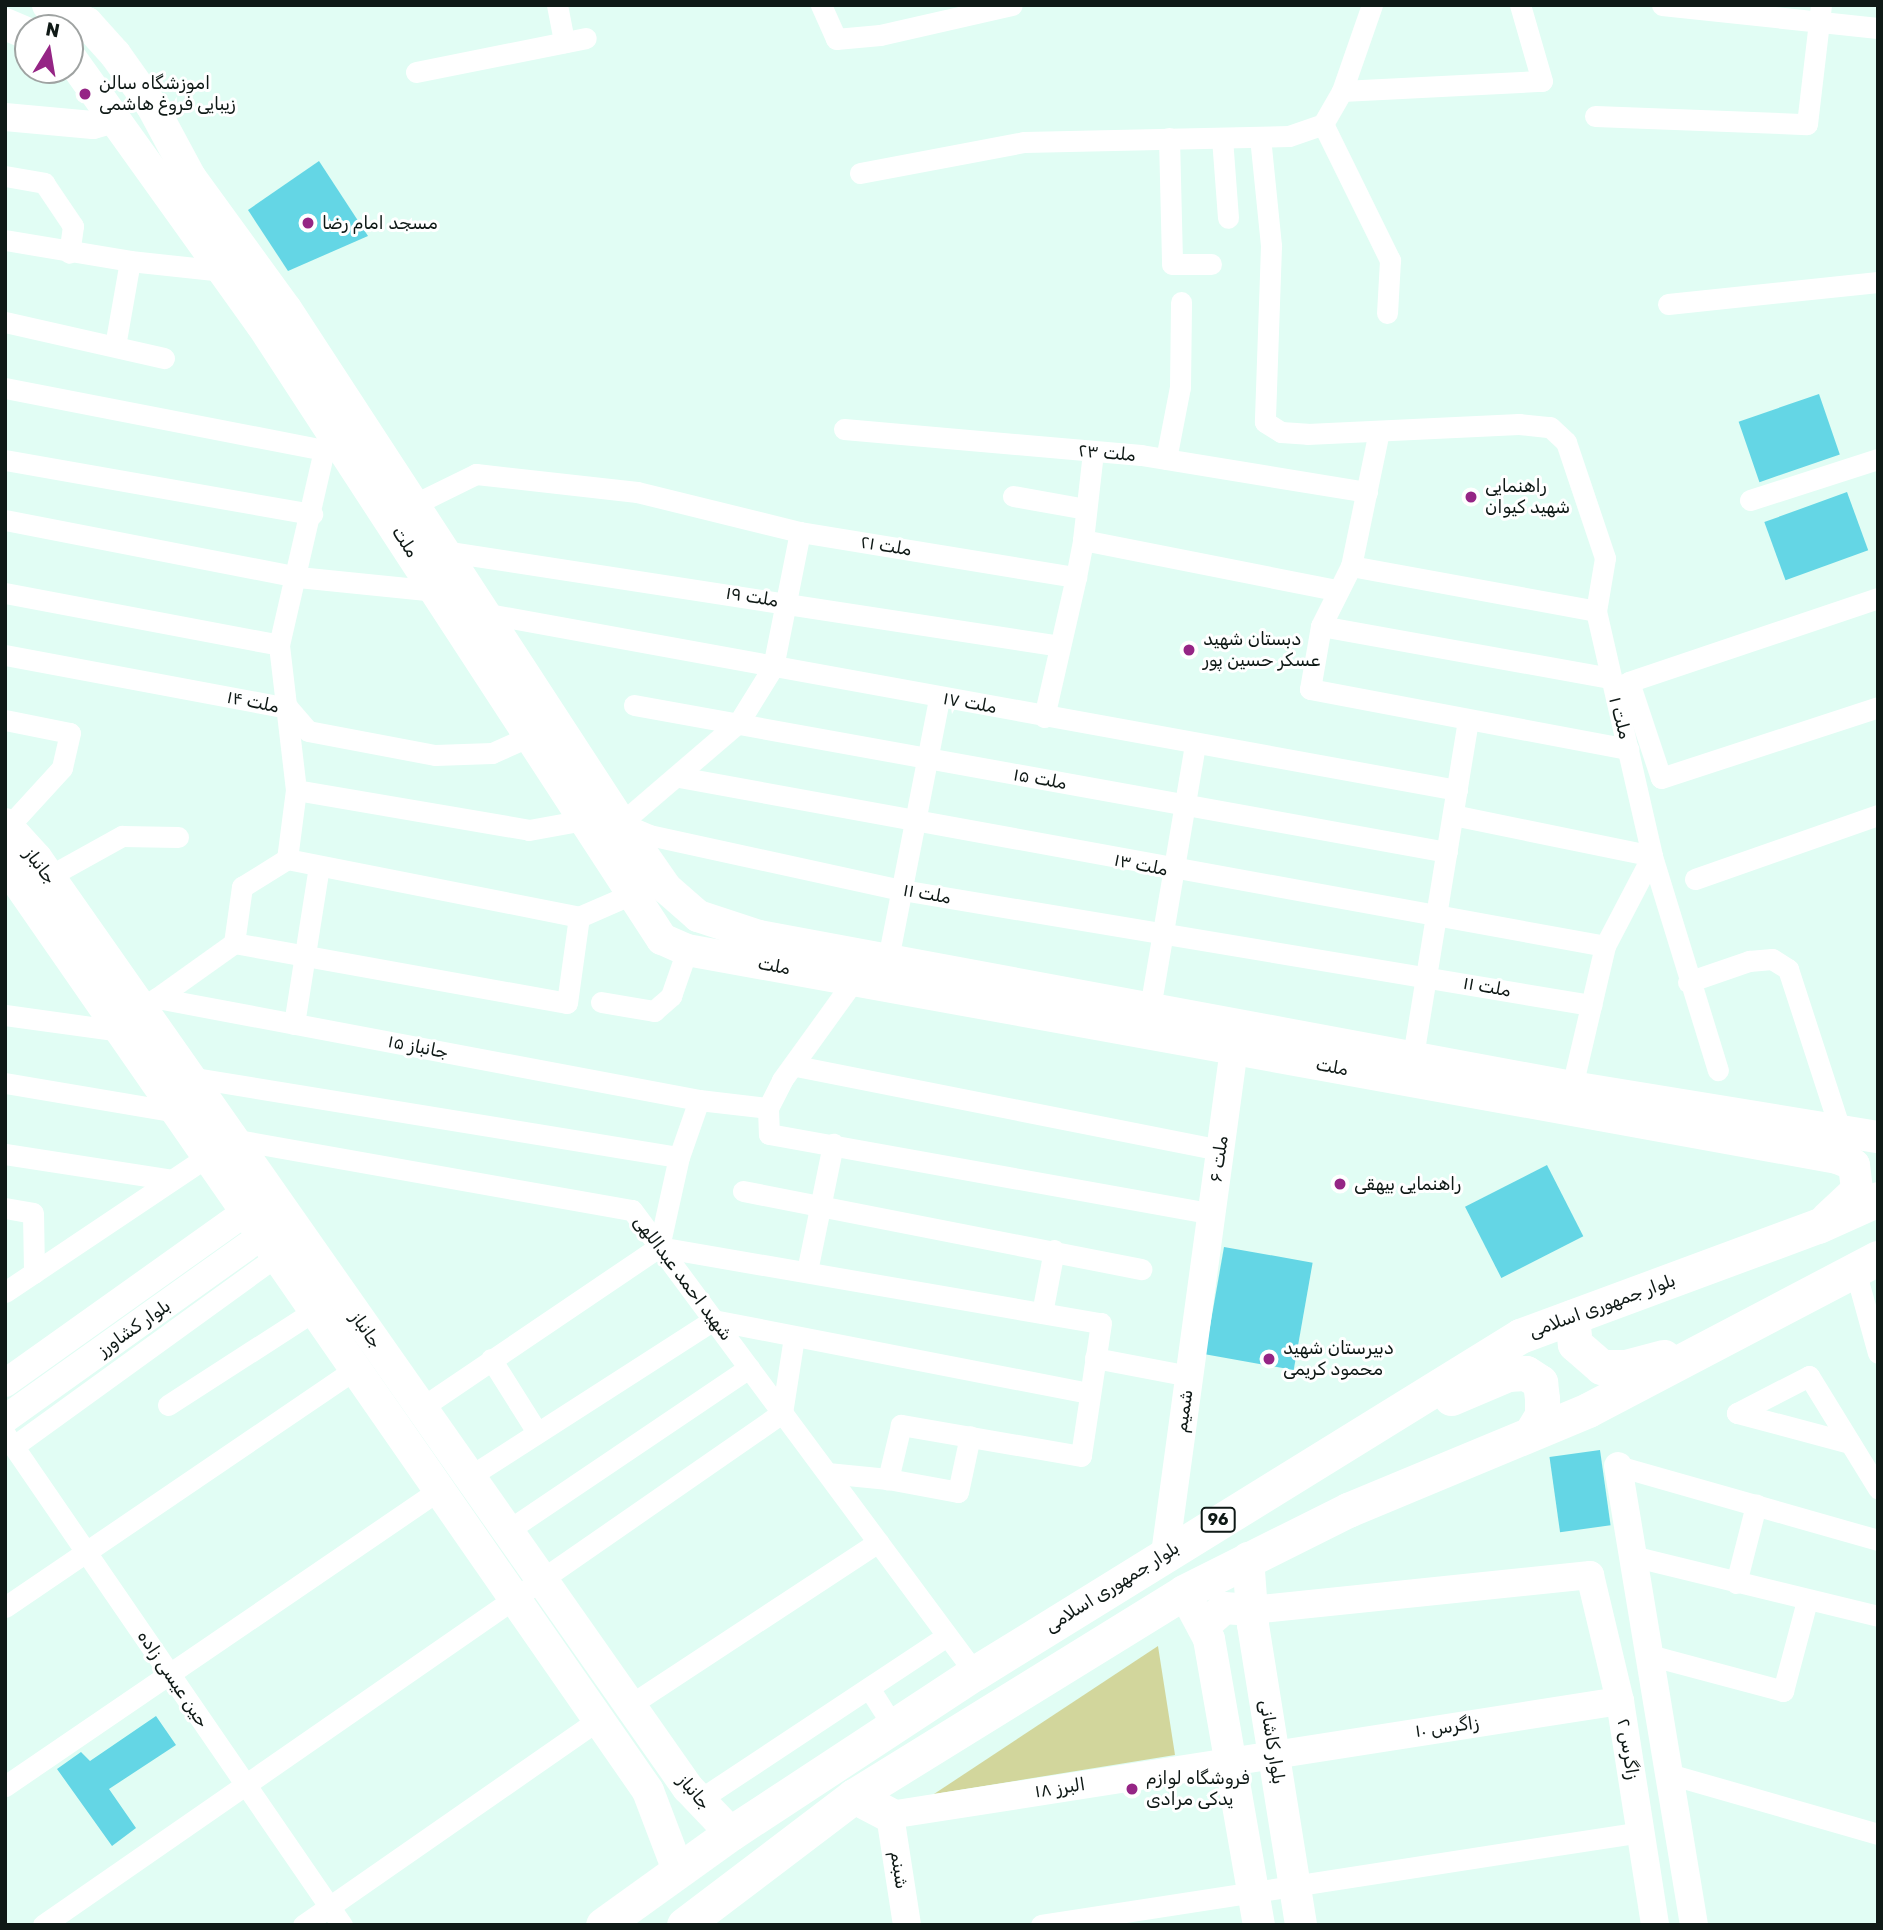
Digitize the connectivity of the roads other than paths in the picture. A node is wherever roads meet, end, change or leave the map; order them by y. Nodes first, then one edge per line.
1 (48, 5) edge
2 (557, 5) edge
3 (821, 5) edge
4 (1012, 5) edge
5 (1372, 5) edge
6 (1520, 5) edge
7 (1662, 5) edge
8 (1820, 13) edge
9 (88, 14) edge
10 (1878, 28) edge
11 (586, 38) dead end
12 (564, 42) junction
13 (416, 72) dead end
14 (84, 77) edge
15 (1342, 91) junction
16 (1595, 116) dead end
17 (5, 117) edge
18 (114, 119) junction
19 (1323, 124) junction
20 (1260, 137) junction
21 (1169, 138) junction
22 (1222, 138) junction
23 (860, 173) dead end
24 (5, 176) edge
25 (177, 184) junction
26 (1228, 218) dead end
27 (5, 240) edge
28 (69, 253) junction
29 (130, 261) junction
30 (1211, 264) dead end
31 (223, 271) junction
32 (1878, 282) edge
33 (1181, 302) dead end
34 (1668, 304) dead end
35 (1387, 313) dead end
36 (5, 322) edge
37 (115, 346) junction
38 (164, 358) dead end
39 (5, 388) edge
40 (844, 429) dead end
41 (1379, 431) junction
42 (343, 440) junction
43 (1093, 452) junction
44 (1166, 459) junction
45 (1878, 459) edge
46 (5, 460) edge
47 (1367, 492) junction
48 (1013, 496) dead end
49 (1750, 499) dead end
50 (413, 505) junction
51 (1086, 509) junction
52 (312, 514) junction
53 (5, 520) edge
54 (800, 532) junction
55 (1083, 540) junction
56 (443, 551) junction
57 (1351, 566) junction
58 (298, 577) junction
59 (1076, 578) junction
60 (1335, 590) junction
61 (436, 591) junction
62 (5, 593) edge
63 (1878, 598) edge
64 (788, 603) junction
65 (1596, 611) junction
66 (483, 613) junction
67 (1321, 626) junction
68 (279, 645) junction
69 (1060, 646) junction
70 (5, 655) edge
71 (773, 667) junction
72 (1609, 678) junction
73 (939, 698) junction
74 (634, 705) dead end
75 (1878, 707) edge
76 (288, 708) junction
77 (1044, 717) junction
78 (5, 720) edge
79 (1468, 721) junction
80 (739, 723) junction
81 (530, 736) junction
82 (1195, 744) junction
83 (1628, 749) junction
84 (927, 759) junction
85 (679, 777) junction
86 (296, 790) junction
87 (1457, 790) junction
88 (1186, 806) junction
89 (1453, 815) junction
90 (1878, 815) edge
91 (915, 822) junction
92 (7, 825) edge
93 (600, 827) junction
94 (178, 837) dead end
95 (1447, 852) junction
96 (1651, 856) junction
97 (287, 859) junction
98 (319, 866) junction
99 (26, 868) edge
100 (1176, 871) junction
101 (1695, 879) dead end
102 (902, 890) junction
103 (632, 894) junction
104 (579, 917) junction
105 (1438, 917) junction
106 (1163, 934) junction
107 (234, 943) junction
108 (1605, 946) junction
109 (687, 950) junction
110 (305, 955) junction
111 (888, 960) junction
112 (1428, 976) junction
113 (854, 980) junction
114 (1688, 982) junction
115 (601, 1002) dead end
116 (1591, 1005) junction
117 (1150, 1008) junction
118 (138, 1012) junction
119 (5, 1015) edge
120 (294, 1024) junction
121 (1234, 1049) junction
122 (1413, 1056) junction
123 (796, 1066) junction
124 (1718, 1070) dead end
125 (189, 1077) junction
126 (5, 1083) edge
127 (1572, 1087) junction
128 (699, 1100) junction
129 (768, 1108) junction
130 (177, 1112) junction
131 (1878, 1138) edge
132 (833, 1144) junction
133 (1839, 1145) junction
134 (220, 1148) junction
135 (1221, 1150) junction
136 (5, 1154) edge
137 (679, 1157) junction
138 (172, 1180) junction
139 (743, 1191) dead end
140 (270, 1192) junction
141 (1878, 1199) edge
142 (820, 1206) junction
143 (5, 1208) edge
144 (1212, 1214) junction
145 (288, 1217) junction
146 (1818, 1226) junction
147 (261, 1235) junction
148 (659, 1247) junction
149 (1054, 1250) junction
150 (1866, 1264) edge
151 (1141, 1269) dead end
152 (1204, 1269) joint
153 (807, 1270) junction
154 (34, 1273) junction
155 (5, 1292) edge
156 (314, 1311) junction
157 (1042, 1313) junction
158 (1572, 1317) junction
159 (713, 1320) junction
160 (794, 1337) junction
161 (1712, 1345) junction
162 (1878, 1353) edge
163 (1095, 1358) junction
164 (491, 1359) junction
165 (749, 1368) junction
166 (355, 1369) junction
167 (1189, 1376) junction
168 (5, 1383) edge
169 (1090, 1393) junction
170 (168, 1405) dead end
171 (421, 1408) junction
172 (782, 1413) junction
173 (5, 1419) edge
174 (1533, 1430) junction
175 (537, 1432) junction
176 (970, 1436) junction
177 (10, 1440) edge
178 (1850, 1443) junction
179 (1332, 1450) junction
180 (1618, 1466) joint
181 (827, 1473) junction
182 (472, 1475) junction
183 (888, 1479) junction
184 (1878, 1488) edge
185 (439, 1490) junction
186 (1756, 1505) junction
187 (508, 1531) junction
188 (1878, 1540) edge
189 (878, 1542) junction
190 (86, 1552) junction
191 (1165, 1554) junction
192 (1632, 1556) junction
193 (1248, 1558) junction
194 (542, 1580) junction
195 (1736, 1583) junction
196 (1184, 1592) junction
197 (515, 1601) junction
198 (1807, 1601) junction
199 (5, 1607) edge
200 (1252, 1610) junction
201 (1878, 1616) edge
202 (1203, 1627) junction
203 (947, 1636) junction
204 (1649, 1654) junction
205 (170, 1673) junction
206 (975, 1673) junction
207 (869, 1688) junction
208 (1620, 1701) junction
209 (630, 1705) junction
210 (598, 1720) junction
211 (895, 1729) junction
212 (1273, 1753) junction
213 (1230, 1760) junction
214 (1669, 1774) junction
215 (5, 1786) edge
216 (247, 1786) junction
217 (854, 1796) junction
218 (699, 1800) junction
219 (890, 1815) junction
220 (1641, 1832) junction
221 (731, 1833) junction
222 (1878, 1834) edge
223 (678, 1870) junction
224 (1294, 1881) junction
225 (1253, 1888) junction
226 (329, 1906) junction
227 (43, 1925) edge
228 (303, 1925) edge
229 (342, 1925) edge
230 (603, 1925) edge
231 (684, 1925) edge
232 (907, 1925) edge
233 (1041, 1925) edge
234 (1259, 1925) edge
235 (1301, 1925) edge
236 (1655, 1925) edge
237 (1694, 1925) edge

1 - 9 main road, ملت
2 - 12 street
3 - 4 street
5 - 15 street
6 - 15 street
7 - 8 street
8 - 10 street
8 - 16 street
9 - 25 main road, ملت
11 - 12 street
12 - 13 street
14 - 18 main road, ملت
15 - 19 street
17 - 18 street
18 - 25 main road, ملت
19 - 20 street
19 - 35 street
20 - 22 street
20 - 41 street, ملت ۱
21 - 22 street
21 - 23 street
21 - 30 street
22 - 26 street
24 - 28 street
25 - 31 main road, ملت
25 - 42 main road, ملت
27 - 28 street
28 - 29 street
29 - 31 street
29 - 37 street
31 - 42 main road, ملت
32 - 34 street
33 - 44 street
36 - 37 street
37 - 38 street
39 - 42 street
40 - 43 street, ملت ۲۳
41 - 47 street
41 - 65 street, ملت ۱
42 - 50 main road, ملت
42 - 52 street
42 - 61 main road, ملت
43 - 44 street, ملت ۲۳
43 - 51 street
44 - 47 street, ملت ۲۳
45 - 49 street
46 - 52 street
47 - 57 street
48 - 51 street
50 - 54 street, ملت ۲۱
50 - 56 main road, ملت
51 - 55 street
52 - 58 street
53 - 58 street
54 - 59 street, ملت ۲۱
54 - 64 street
55 - 59 street
55 - 60 street
56 - 64 street, ملت ۱۹
56 - 66 main road, ملت
57 - 60 street
57 - 65 street
58 - 61 street
58 - 68 street
59 - 69 street
60 - 67 street
61 - 81 main road, ملت
62 - 68 street
63 - 75 street
64 - 69 street, ملت ۱۹
64 - 71 street
65 - 72 street, ملت ۱
66 - 71 street, ملت ۱۷
66 - 93 main road, ملت
67 - 72 street
67 - 79 street
68 - 76 street
69 - 77 street
70 - 76 street, ملت ۱۴
71 - 73 street, ملت ۱۷
71 - 80 street
72 - 83 street, ملت ۱
73 - 77 street, ملت ۱۷
73 - 84 street
74 - 80 street, ملت ۱۵
76 - 81 street, ملت ۱۴
76 - 86 street
77 - 82 street, ملت ۱۷
78 - 92 street
79 - 83 street
79 - 87 street
80 - 84 street, ملت ۱۵
80 - 85 street
81 - 93 main road, ملت
82 - 87 street, ملت ۱۷
82 - 88 street
83 - 96 street, ملت ۱
84 - 88 street, ملت ۱۵
84 - 91 street
85 - 91 street, ملت ۱۳
85 - 93 street
86 - 93 street
86 - 97 street
87 - 89 street
88 - 95 street, ملت ۱۵
88 - 100 street
89 - 95 street
89 - 96 street
90 - 101 street
91 - 100 street, ملت ۱۳
91 - 102 street
92 - 99 main road, جانباز
93 - 102 street, ملت ۱۱
93 - 103 main road, ملت
93 - 111 main road, ملت
94 - 99 street
95 - 105 street
96 - 108 street
96 - 114 street, ملت ۱
97 - 98 street
97 - 107 street
98 - 104 street
98 - 110 street
99 - 118 main road, جانباز
100 - 105 street, ملت ۱۳
100 - 106 street
102 - 106 street, ملت ۱۱
102 - 111 street
103 - 104 street
103 - 109 main road, ملت
104 - 110 street
105 - 108 street, ملت ۱۳
105 - 112 street
106 - 112 street, ملت ۱۱
106 - 117 street
107 - 110 street
107 - 118 street
108 - 116 street
109 - 113 main road, ملت
109 - 115 street
110 - 120 street
111 - 117 main road, ملت
112 - 116 street, ملت ۱۱
112 - 122 street
113 - 121 main road, ملت
113 - 123 street
114 - 124 street, ملت ۱
114 - 133 street
116 - 127 street
117 - 122 main road, ملت
118 - 119 street, جانباز ۱۵
118 - 120 street, جانباز ۱۵
118 - 125 main road, جانباز
118 - 130 main road, جانباز
120 - 128 street, جانباز ۱۵
121 - 133 main road, ملت
121 - 135 street, ملت ۶
122 - 127 main road, ملت
123 - 129 street
123 - 135 street
125 - 134 main road, جانباز
125 - 137 street
126 - 130 street
127 - 133 main road, ملت
128 - 129 street, جانباز ۱۵
128 - 137 street
129 - 132 street
130 - 134 main road, جانباز
131 - 133 main road, ملت
132 - 142 street
132 - 144 street
133 - 146 main road
134 - 138 street
134 - 140 main road, جانباز
134 - 147 main road, جانباز
134 - 148 street, شهید احمد عبداللهی
135 - 144 street, ملت ۶
136 - 138 street
137 - 148 street
138 - 154 street
139 - 142 street
140 - 145 main road, جانباز
140 - 147 main road
141 - 146 main road, بلوار جمهوری اسلامی / 96
142 - 149 street
142 - 153 street
143 - 154 street
144 - 152 street, ملت ۶
145 - 147 main road
145 - 171 main road, جانباز
146 - 158 main road, بلوار جمهوری اسلامی / 96
147 - 156 main road, جانباز
147 - 168 street, بلوار کشاورز
147 - 173 street, بلوار کشاورز
147 - 177 street
148 - 153 street
148 - 159 street, شهید احمد عبداللهی
148 - 164 street
149 - 151 street
149 - 157 street
150 - 161 main road
150 - 162 street
152 - 167 street, شمیم
153 - 157 street
154 - 155 street
156 - 166 main road, جانباز
156 - 170 street
157 - 163 street
158 - 161 main road
158 - 179 main road, بلوار جمهوری اسلامی / 96
159 - 160 street
159 - 165 street, شهید احمد عبداللهی
159 - 175 street
160 - 169 street
160 - 172 street
161 - 174 main road
163 - 167 street
163 - 169 street
164 - 171 street
164 - 175 street
165 - 172 street, شهید احمد عبداللهی
165 - 187 street
166 - 185 main road, جانباز
166 - 190 street
167 - 191 street, شمیم
169 - 176 street
171 - 182 main road, جانباز
172 - 181 street, شهید احمد عبداللهی
172 - 194 street
174 - 179 main road
174 - 193 main road
175 - 182 street
176 - 183 street
176 - 183 street
177 - 190 street, حین عیسی زاده
178 - 178 street
178 - 184 street
179 - 191 main road, بلوار جمهوری اسلامی / 96
180 - 186 street
180 - 192 street
181 - 183 street
181 - 189 street, شهید احمد عبداللهی
182 - 187 main road, جانباز
185 - 197 main road, جانباز
185 - 205 street
186 - 188 street
186 - 195 street
187 - 194 main road, جانباز
189 - 203 street, شهید احمد عبداللهی
189 - 209 street
190 - 199 street
190 - 205 street, حین عیسی زاده
191 - 206 main road, بلوار جمهوری اسلامی / 96
192 - 195 street
192 - 204 street
193 - 196 main road
193 - 200 main road, بلوار کاشانی
194 - 197 street
194 - 209 main road, جانباز
195 - 198 street
196 - 202 main road
196 - 217 main road
197 - 210 main road, جانباز
197 - 216 street
198 - 201 street
198 - 204 street
200 - 202 main road
200 - 208 street, زاگرس ۲
200 - 212 main road, بلوار کاشانی
202 - 213 main road
203 - 206 street, شهید احمد عبداللهی
203 - 207 street
204 - 214 street
205 - 215 street
205 - 216 street, حین عیسی زاده
206 - 211 main road, بلوار جمهوری اسلامی / 96
207 - 211 street
207 - 218 street
208 - 212 street, زاگرس ۱۰
208 - 220 street, زاگرس ۲
209 - 218 main road, جانباز
210 - 223 main road, جانباز
210 - 226 street
211 - 221 main road, بلوار جمهوری اسلامی / 96
212 - 213 street, زاگرس ۱۰
212 - 224 main road, بلوار کاشانی
213 - 219 street, البرز ۱۸
213 - 225 main road
214 - 222 street
214 - 237 street
216 - 226 street, حین عیسی زاده
216 - 227 street
217 - 219 main road
217 - 231 main road
218 - 221 main road, جانباز
219 - 232 street, شبنم
220 - 224 street
220 - 236 street, زاگرس ۲
221 - 223 main road, بلوار جمهوری اسلامی / 96
223 - 230 main road, بلوار جمهوری اسلامی / 96
224 - 225 street
224 - 235 main road, بلوار کاشانی
225 - 233 street
225 - 234 main road
226 - 228 street
226 - 229 street, حین عیسی زاده

